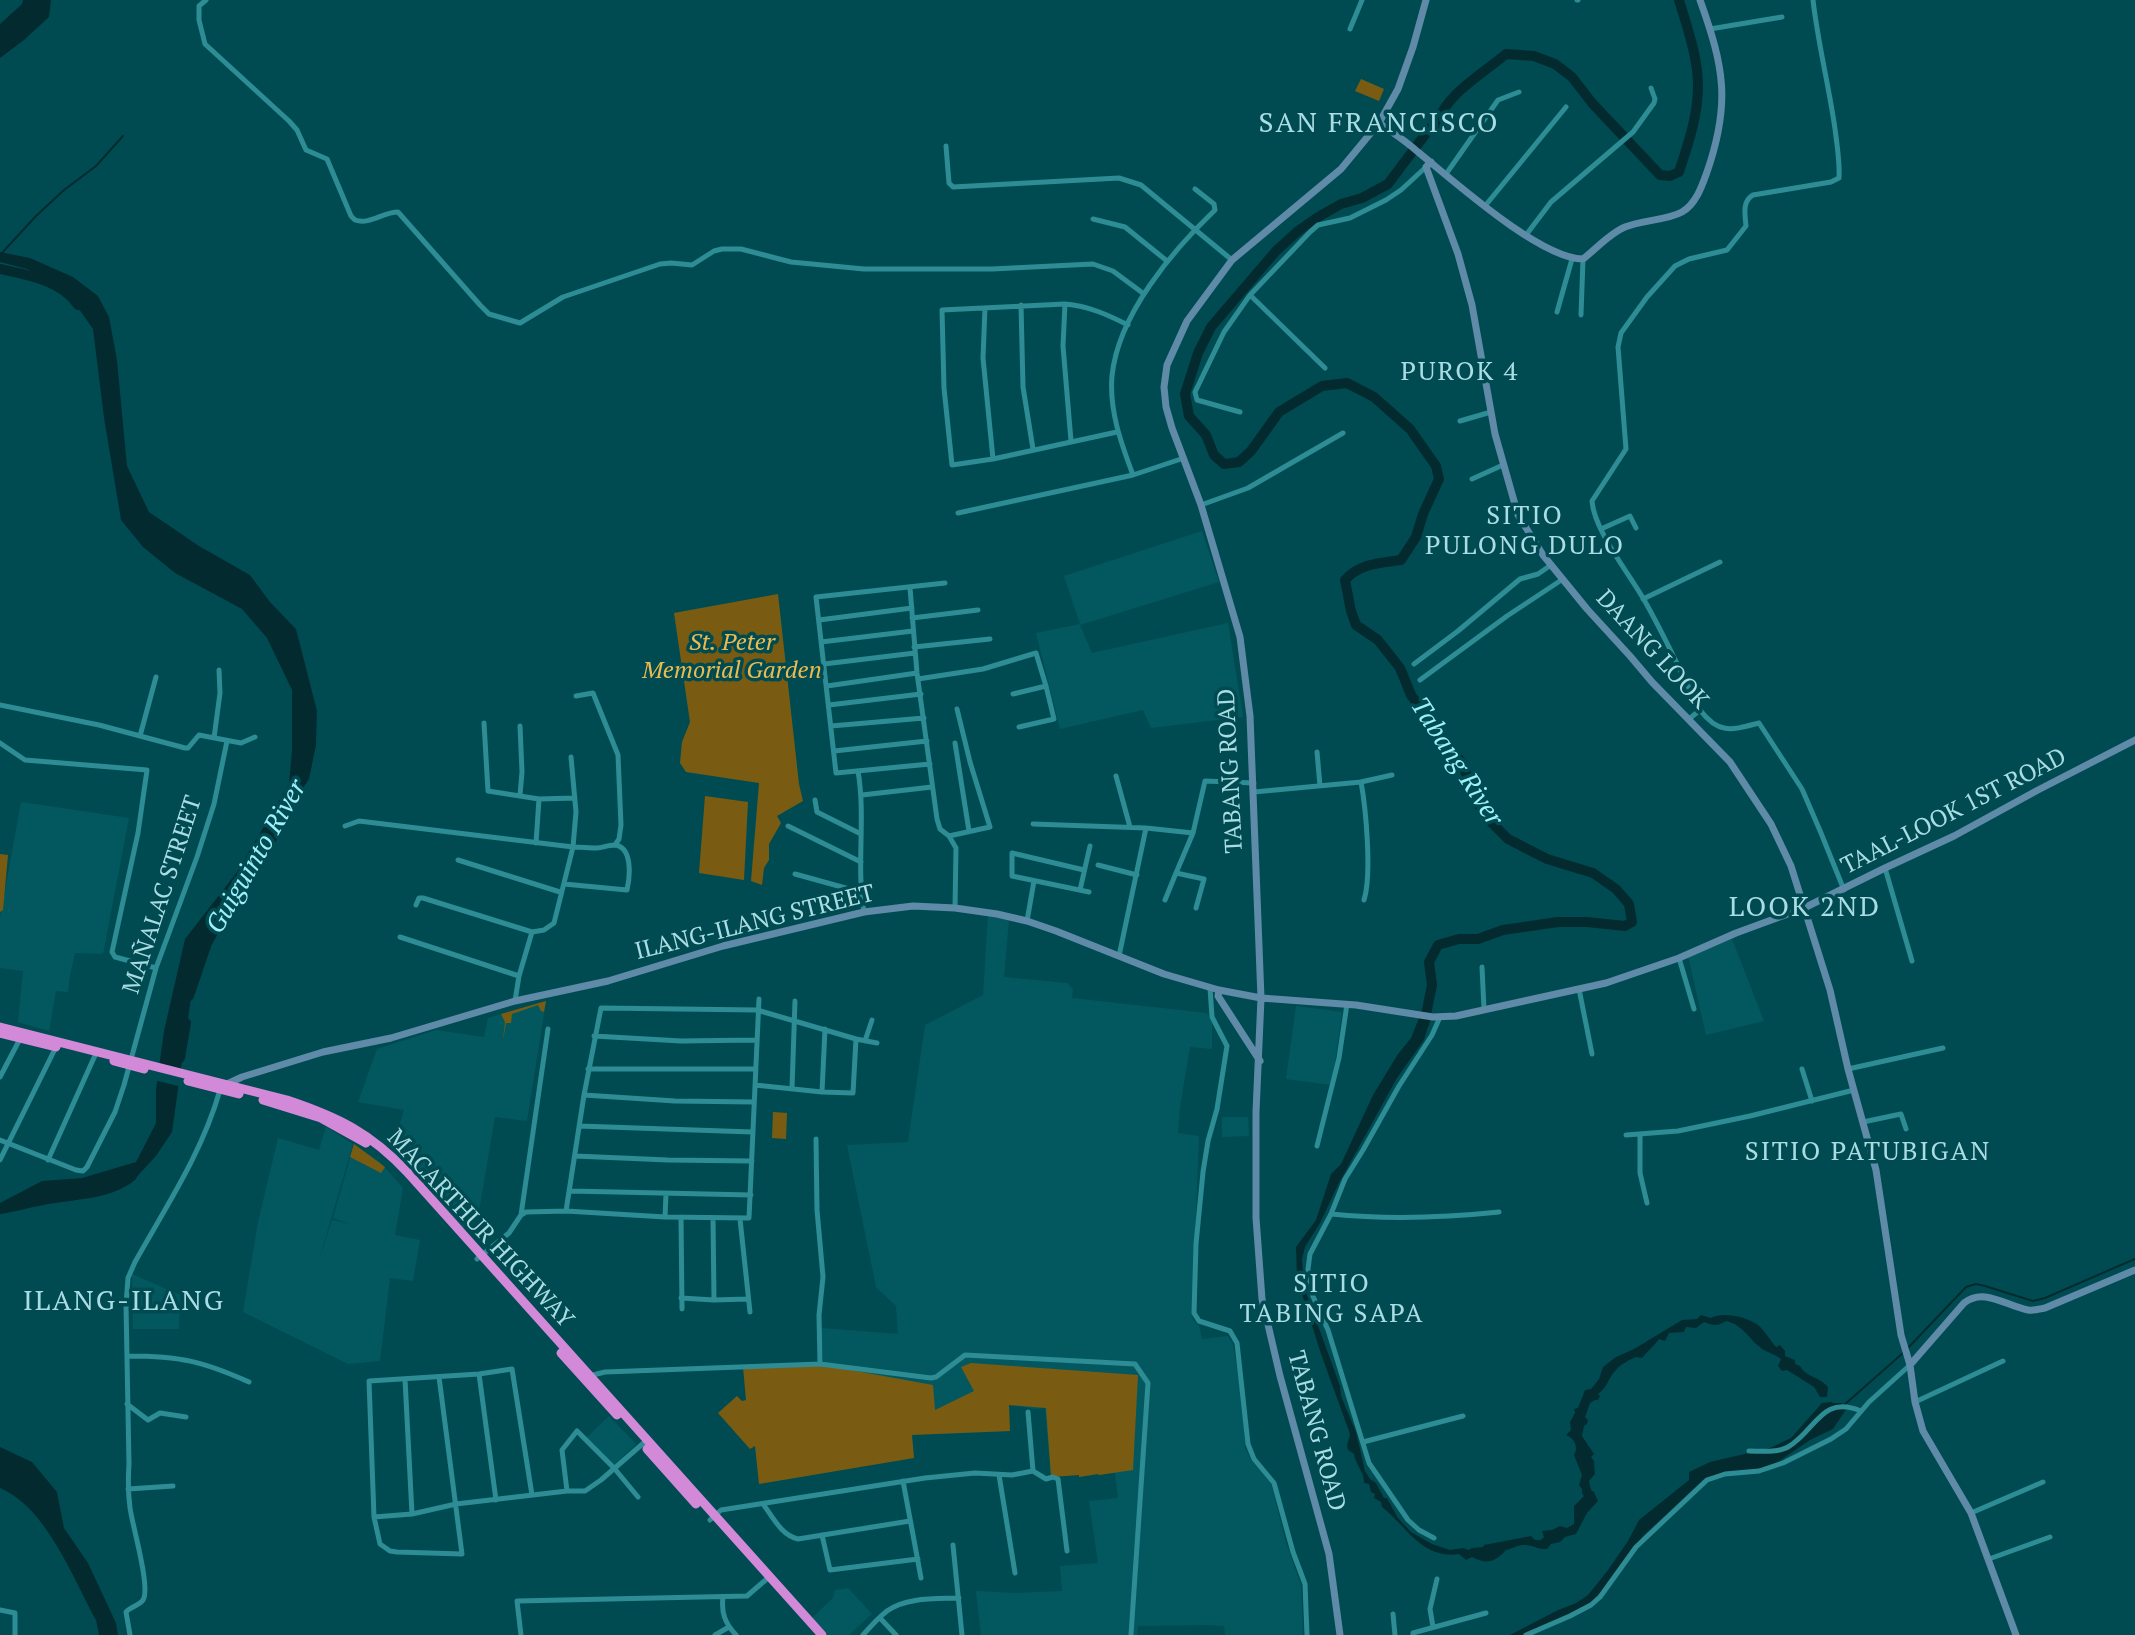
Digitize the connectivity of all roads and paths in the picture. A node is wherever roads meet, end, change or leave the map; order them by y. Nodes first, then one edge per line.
1 (206, 0) edge
2 (1362, 0) edge
3 (1426, 0) edge
4 (1700, 0) edge
5 (1813, 0) edge
6 (1782, 17) dead end
7 (1350, 29) dead end
8 (1710, 29) junction
9 (1651, 88) dead end
10 (1519, 92) dead end
11 (1566, 107) dead end
12 (1379, 123) junction
13 (946, 146) dead end
14 (1428, 165) junction
15 (1446, 174) junction
16 (1195, 189) dead end
17 (1485, 206) junction
18 (1093, 219) dead end
19 (1195, 229) junction
20 (1526, 236) junction
21 (1572, 259) junction
22 (1583, 259) junction
23 (1232, 260) junction
24 (1167, 261) junction
25 (1144, 294) junction
26 (1250, 295) junction
27 (1065, 304) junction
28 (1021, 305) junction
29 (985, 308) junction
30 (1557, 312) dead end
31 (1581, 315) dead end
32 (1128, 326) junction
33 (1325, 368) dead end
34 (1240, 412) dead end
35 (1491, 412) junction
36 (1460, 421) dead end
37 (1117, 432) junction
38 (1343, 433) dead end
39 (1071, 441) junction
40 (1033, 449) junction
41 (1184, 458) junction
42 (993, 459) junction
43 (1503, 465) junction
44 (1133, 475) junction
45 (1472, 479) dead end
46 (1201, 505) junction
47 (958, 513) dead end
48 (1601, 528) junction
49 (1636, 528) dead end
50 (1720, 562) dead end
51 (1551, 565) junction
52 (1563, 579) junction
53 (946, 583) dead end
54 (910, 588) junction
55 (1643, 599) junction
56 (912, 608) junction
57 (978, 610) dead end
58 (912, 618) junction
59 (819, 620) junction
60 (913, 631) junction
61 (990, 639) dead end
62 (821, 642) junction
63 (915, 650) junction
64 (824, 664) junction
65 (1414, 664) dead end
66 (219, 670) dead end
67 (917, 676) junction
68 (156, 677) dead end
69 (1420, 680) dead end
70 (1046, 685) junction
71 (827, 686) junction
72 (921, 694) junction
73 (1013, 694) dead end
74 (576, 696) dead end
75 (0, 705) edge
76 (829, 705) junction
77 (957, 709) dead end
78 (1700, 710) junction
79 (924, 718) junction
80 (1054, 719) junction
81 (1689, 719) junction
82 (484, 723) dead end
83 (520, 726) dead end
84 (831, 726) junction
85 (1056, 726) dead end
86 (1019, 727) dead end
87 (140, 736) junction
88 (255, 737) dead end
89 (214, 738) junction
90 (227, 741) junction
91 (927, 741) junction
92 (2133, 741) edge
93 (0, 743) edge
94 (955, 743) dead end
95 (834, 751) junction
96 (2135, 751) edge
97 (1317, 752) dead end
98 (571, 757) dead end
99 (930, 764) junction
100 (858, 771) junction
101 (1392, 775) dead end
102 (1116, 776) dead end
103 (1361, 782) junction
104 (1254, 783) junction
105 (1320, 786) junction
106 (932, 787) junction
107 (1254, 792) junction
108 (862, 794) junction
109 (520, 795) junction
110 (575, 798) junction
111 (539, 799) junction
112 (815, 800) dead end
113 (1033, 824) dead end
114 (345, 826) dead end
115 (788, 826) dead end
116 (1130, 827) junction
117 (1146, 828) junction
118 (969, 831) junction
119 (1193, 833) junction
120 (861, 834) junction
121 (949, 836) junction
122 (536, 843) junction
123 (615, 845) junction
124 (1090, 846) dead end
125 (573, 847) junction
126 (458, 860) dead end
127 (861, 862) junction
128 (1098, 865) dead end
129 (1885, 868) junction
130 (1084, 870) junction
131 (1175, 873) junction
132 (795, 874) dead end
133 (1137, 874) junction
134 (1034, 881) junction
135 (564, 884) junction
136 (1080, 890) junction
137 (1844, 890) junction
138 (561, 892) junction
139 (860, 892) junction
140 (1089, 892) dead end
141 (1165, 900) dead end
142 (1364, 900) dead end
143 (416, 905) dead end
144 (955, 908) junction
145 (1196, 908) dead end
146 (1804, 908) junction
147 (864, 912) junction
148 (1027, 922) junction
149 (532, 932) junction
150 (400, 937) dead end
151 (1119, 956) junction
152 (1679, 958) junction
153 (1912, 961) dead end
154 (1482, 967) dead end
155 (156, 968) junction
156 (519, 976) junction
157 (1210, 988) junction
158 (1579, 989) junction
159 (1219, 990) junction
160 (1262, 998) junction
161 (759, 999) dead end
162 (515, 1001) junction
163 (795, 1001) dead end
164 (1348, 1004) junction
165 (1484, 1009) junction
166 (1694, 1009) dead end
167 (757, 1010) junction
168 (1437, 1017) junction
169 (795, 1020) junction
170 (873, 1020) dead end
171 (0, 1027) edge
172 (548, 1029) dead end
173 (825, 1029) junction
174 (0, 1033) edge
175 (21, 1035) junction
176 (594, 1036) junction
177 (856, 1039) junction
178 (757, 1040) junction
179 (865, 1041) junction
180 (877, 1043) dead end
181 (56, 1047) junction
182 (1943, 1048) dead end
183 (96, 1054) junction
184 (1592, 1054) dead end
185 (1260, 1061) junction
186 (135, 1063) junction
187 (589, 1069) junction
188 (755, 1069) junction
189 (1802, 1069) dead end
190 (1848, 1069) junction
191 (0, 1077) edge
192 (755, 1085) junction
193 (223, 1087) junction
194 (792, 1088) junction
195 (1854, 1090) junction
196 (822, 1092) junction
197 (584, 1095) junction
198 (1812, 1101) junction
199 (754, 1102) junction
200 (1863, 1122) junction
201 (579, 1126) junction
202 (1906, 1129) dead end
203 (752, 1132) junction
204 (1626, 1135) dead end
205 (1640, 1135) junction
206 (816, 1139) dead end
207 (0, 1140) edge
208 (10, 1144) junction
209 (1317, 1146) dead end
210 (575, 1156) junction
211 (0, 1160) edge
212 (48, 1160) junction
213 (752, 1161) junction
214 (570, 1191) junction
215 (666, 1194) junction
216 (751, 1195) junction
217 (1647, 1203) dead end
218 (566, 1211) junction
219 (1499, 1212) dead end
220 (1331, 1214) junction
221 (521, 1215) junction
222 (665, 1217) junction
223 (681, 1217) junction
224 (713, 1218) junction
225 (740, 1219) junction
226 (480, 1257) junction
227 (2135, 1270) edge
228 (681, 1297) junction
229 (747, 1299) junction
230 (714, 1300) junction
231 (682, 1309) dead end
232 (750, 1312) dead end
233 (128, 1356) junction
234 (2003, 1361) dead end
235 (820, 1364) junction
236 (1910, 1364) junction
237 (479, 1374) junction
238 (439, 1377) junction
239 (587, 1378) junction
240 (405, 1379) junction
241 (249, 1381) dead end
242 (1915, 1402) junction
243 (127, 1404) junction
244 (1859, 1410) junction
245 (1028, 1412) dead end
246 (1463, 1416) dead end
247 (186, 1417) dead end
248 (644, 1442) junction
249 (1363, 1442) junction
250 (1749, 1451) dead end
251 (614, 1468) junction
252 (1033, 1471) junction
253 (999, 1475) junction
254 (903, 1481) junction
255 (2043, 1482) dead end
256 (173, 1486) dead end
257 (128, 1489) junction
258 (567, 1491) junction
259 (532, 1495) junction
260 (638, 1497) dead end
261 (496, 1500) junction
262 (456, 1504) junction
263 (763, 1504) junction
264 (1971, 1513) junction
265 (412, 1514) junction
266 (374, 1517) junction
267 (713, 1518) junction
268 (910, 1521) junction
269 (822, 1535) junction
270 (2050, 1537) dead end
271 (1434, 1538) dead end
272 (953, 1545) dead end
273 (1067, 1551) dead end
274 (918, 1559) junction
275 (1989, 1559) junction
276 (1015, 1573) dead end
277 (921, 1578) dead end
278 (767, 1579) junction
279 (1437, 1579) dead end
280 (723, 1597) junction
281 (959, 1598) junction
282 (0, 1610) edge
283 (1486, 1613) dead end
284 (1393, 1614) dead end
285 (880, 1618) junction
286 (729, 1627) junction
287 (1433, 1628) junction
288 (15, 1635) edge
289 (130, 1635) edge
290 (521, 1635) edge
291 (715, 1635) edge
292 (736, 1635) edge
293 (814, 1635) edge
294 (822, 1635) edge
295 (863, 1635) edge
296 (896, 1635) edge
297 (962, 1635) edge
298 (1131, 1635) edge
299 (1307, 1635) edge
300 (1340, 1635) edge
301 (1395, 1635) edge
302 (1413, 1635) edge
303 (1525, 1635) edge
304 (2016, 1635) edge

1 - 25 street
2 - 7 street
3 - 12 street, TABANG ROAD
4 - 8 street
5 - 48 street
6 - 8 street
8 - 22 street
9 - 20 street
10 - 15 street
11 - 17 street
12 - 14 street
12 - 23 street, TABANG ROAD
13 - 19 street
14 - 15 street
14 - 26 street
14 - 35 street, DAANG LOOK
15 - 17 street
16 - 19 street
17 - 20 street
18 - 24 street
19 - 23 street
19 - 24 street
20 - 21 street
21 - 22 street
21 - 30 street
22 - 31 street
23 - 41 street, TABANG ROAD
24 - 25 street
25 - 32 street
26 - 33 street
26 - 34 street
27 - 28 street
27 - 32 street
27 - 39 street
28 - 29 street
28 - 40 street
29 - 42 street
29 - 42 street
32 - 37 street
35 - 36 street
35 - 43 street, DAANG LOOK
37 - 39 street
37 - 44 street
38 - 46 street
39 - 40 street
40 - 42 street
41 - 44 street
41 - 46 street, TABANG ROAD
43 - 45 street
43 - 51 street, DAANG LOOK
44 - 47 street
46 - 104 street, TABANG ROAD
48 - 49 street
48 - 55 street
50 - 55 street
51 - 52 street, DAANG LOOK
51 - 65 street
52 - 69 street
52 - 81 street, DAANG LOOK
53 - 54 street
54 - 56 street
54 - 59 street
55 - 78 street
56 - 58 street
56 - 59 street
57 - 58 street
58 - 60 street
59 - 62 street
60 - 62 street
60 - 63 street
61 - 63 street
62 - 64 street
63 - 64 street
63 - 67 street
64 - 71 street
66 - 89 street
67 - 70 street
67 - 71 street
67 - 72 street
68 - 87 street
70 - 73 street
70 - 80 street
71 - 76 street
72 - 76 street
72 - 79 street
74 - 123 street
75 - 87 street
76 - 84 street
77 - 118 street
78 - 81 street
78 - 137 street
79 - 84 street
79 - 91 street
80 - 85 street
80 - 86 street
81 - 146 street, DAANG LOOK
82 - 109 street
83 - 109 street
84 - 95 street
87 - 89 street
88 - 90 street
89 - 90 street
90 - 155 street, MAÑALAC STREET
91 - 95 street
91 - 99 street
92 - 96 street
92 - 129 street, TAAL-LOOK 1ST ROAD
93 - 155 street
94 - 118 street
95 - 100 street
97 - 105 street
98 - 110 street
99 - 100 street
99 - 106 street
100 - 108 street
101 - 103 street
102 - 116 street
103 - 105 street
103 - 142 street
104 - 107 street, TABANG ROAD
104 - 119 street
105 - 107 street
106 - 108 street
106 - 121 street
107 - 160 street, TABANG ROAD
108 - 120 street
109 - 111 street
110 - 111 street
110 - 125 street
111 - 122 street
112 - 120 street
113 - 116 street
114 - 122 street
115 - 127 street
116 - 117 street
117 - 119 street
117 - 133 street
118 - 121 street
119 - 131 street
120 - 127 street
121 - 144 street
122 - 125 street
123 - 125 street
123 - 135 street
124 - 130 street
125 - 135 street
126 - 138 street
127 - 139 street
128 - 133 street
129 - 137 street, TAAL-LOOK 1ST ROAD
129 - 153 street
130 - 134 street
130 - 136 street
131 - 141 street
131 - 145 street
132 - 139 street
133 - 151 street
134 - 136 street
134 - 148 street
135 - 138 street
136 - 140 street
137 - 146 street, TAAL-LOOK 1ST ROAD
138 - 149 street
139 - 147 street
143 - 149 street
144 - 147 street, ILANG-ILANG STREET
144 - 148 street, ILANG-ILANG STREET
146 - 152 street, TAAL-LOOK 1ST ROAD
146 - 190 street, DAANG LOOK
147 - 162 street, ILANG-ILANG STREET
148 - 151 street, ILANG-ILANG STREET
149 - 156 street
150 - 156 street
151 - 157 street, ILANG-ILANG STREET
152 - 158 street, TAAL-LOOK 1ST ROAD
152 - 166 street
154 - 165 street
155 - 186 street, MAÑALAC STREET
156 - 162 street
157 - 159 street, ILANG-ILANG STREET
157 - 299 street
158 - 165 street, TAAL-LOOK 1ST ROAD
158 - 184 street
159 - 160 street, TAAL-LOOK 1ST ROAD
159 - 185 street
160 - 164 street, TAAL-LOOK 1ST ROAD
160 - 185 street, TABANG ROAD
161 - 167 street
162 - 193 street, ILANG-ILANG STREET
163 - 169 street
164 - 168 street, TAAL-LOOK 1ST ROAD
164 - 209 street
165 - 168 street, TAAL-LOOK 1ST ROAD
167 - 169 street
167 - 176 street
167 - 178 street
168 - 220 street
169 - 173 street
169 - 194 street
170 - 179 street
171 - 175 highway, MACARTHUR HIGHWAY
172 - 221 street
173 - 177 street
173 - 196 street
174 - 175 highway, MACARTHUR HIGHWAY
175 - 181 highway, MACARTHUR HIGHWAY
175 - 183 highway, MACARTHUR HIGHWAY
175 - 191 street
176 - 178 street
176 - 187 street
177 - 179 street
177 - 196 street
178 - 188 street
179 - 180 street
181 - 183 highway, MACARTHUR HIGHWAY
181 - 208 street
182 - 190 street
183 - 186 highway, MACARTHUR HIGHWAY
183 - 212 street
185 - 300 street, TABANG ROAD
186 - 193 highway, MACARTHUR HIGHWAY
186 - 212 street, MAÑALAC STREET
187 - 188 street
187 - 197 street
188 - 192 street
189 - 198 street
190 - 195 street, DAANG LOOK
192 - 194 street
192 - 199 street
193 - 226 highway, MACARTHUR HIGHWAY
193 - 233 street
194 - 196 street
195 - 198 street
195 - 200 street, DAANG LOOK
197 - 199 street
197 - 201 street
198 - 205 street
199 - 203 street
200 - 202 street
200 - 236 street, DAANG LOOK
201 - 203 street
201 - 210 street
203 - 213 street
204 - 205 street
205 - 217 street
206 - 235 street
207 - 208 street
208 - 211 street
208 - 212 street
210 - 213 street
210 - 214 street
213 - 216 street
214 - 215 street
214 - 218 street
215 - 216 street
215 - 222 street
216 - 225 street
218 - 221 street
218 - 222 street
219 - 220 street
220 - 249 street
221 - 226 street
222 - 223 street
223 - 224 street
223 - 228 street
224 - 225 street
224 - 230 street
225 - 229 street
226 - 239 highway, MACARTHUR HIGHWAY
227 - 236 street
228 - 230 street
228 - 231 street
229 - 230 street
229 - 232 street
233 - 241 street
233 - 243 street
234 - 242 street
235 - 239 street
235 - 298 street
236 - 242 street
236 - 244 street
237 - 238 street
237 - 259 street
237 - 261 street
238 - 240 street
238 - 262 street
239 - 248 highway, MACARTHUR HIGHWAY
240 - 265 street
240 - 266 street
242 - 264 street
243 - 247 street
243 - 257 street
244 - 250 street
244 - 303 street
245 - 252 street
246 - 249 street
248 - 251 street
248 - 267 highway, MACARTHUR HIGHWAY
249 - 271 street
251 - 258 street
251 - 258 street
251 - 260 street
252 - 253 street
252 - 273 street
253 - 254 street
253 - 276 street
254 - 263 street
254 - 268 street
255 - 264 street
256 - 257 street
257 - 289 street
258 - 259 street
259 - 261 street
261 - 262 street
262 - 265 street
262 - 266 street
263 - 267 street
263 - 269 street
264 - 275 street
265 - 266 street
267 - 278 highway, MACARTHUR HIGHWAY
268 - 269 street
268 - 274 street
269 - 274 street
270 - 275 street
272 - 281 street
274 - 277 street
275 - 304 street
278 - 280 street
278 - 293 highway, MACARTHUR HIGHWAY
278 - 294 highway, MACARTHUR HIGHWAY
279 - 287 street
280 - 286 street
280 - 290 street
281 - 285 street
281 - 297 street
282 - 288 street
283 - 287 street
284 - 301 street
285 - 295 street
285 - 296 street
286 - 291 street
286 - 292 street
287 - 302 street

